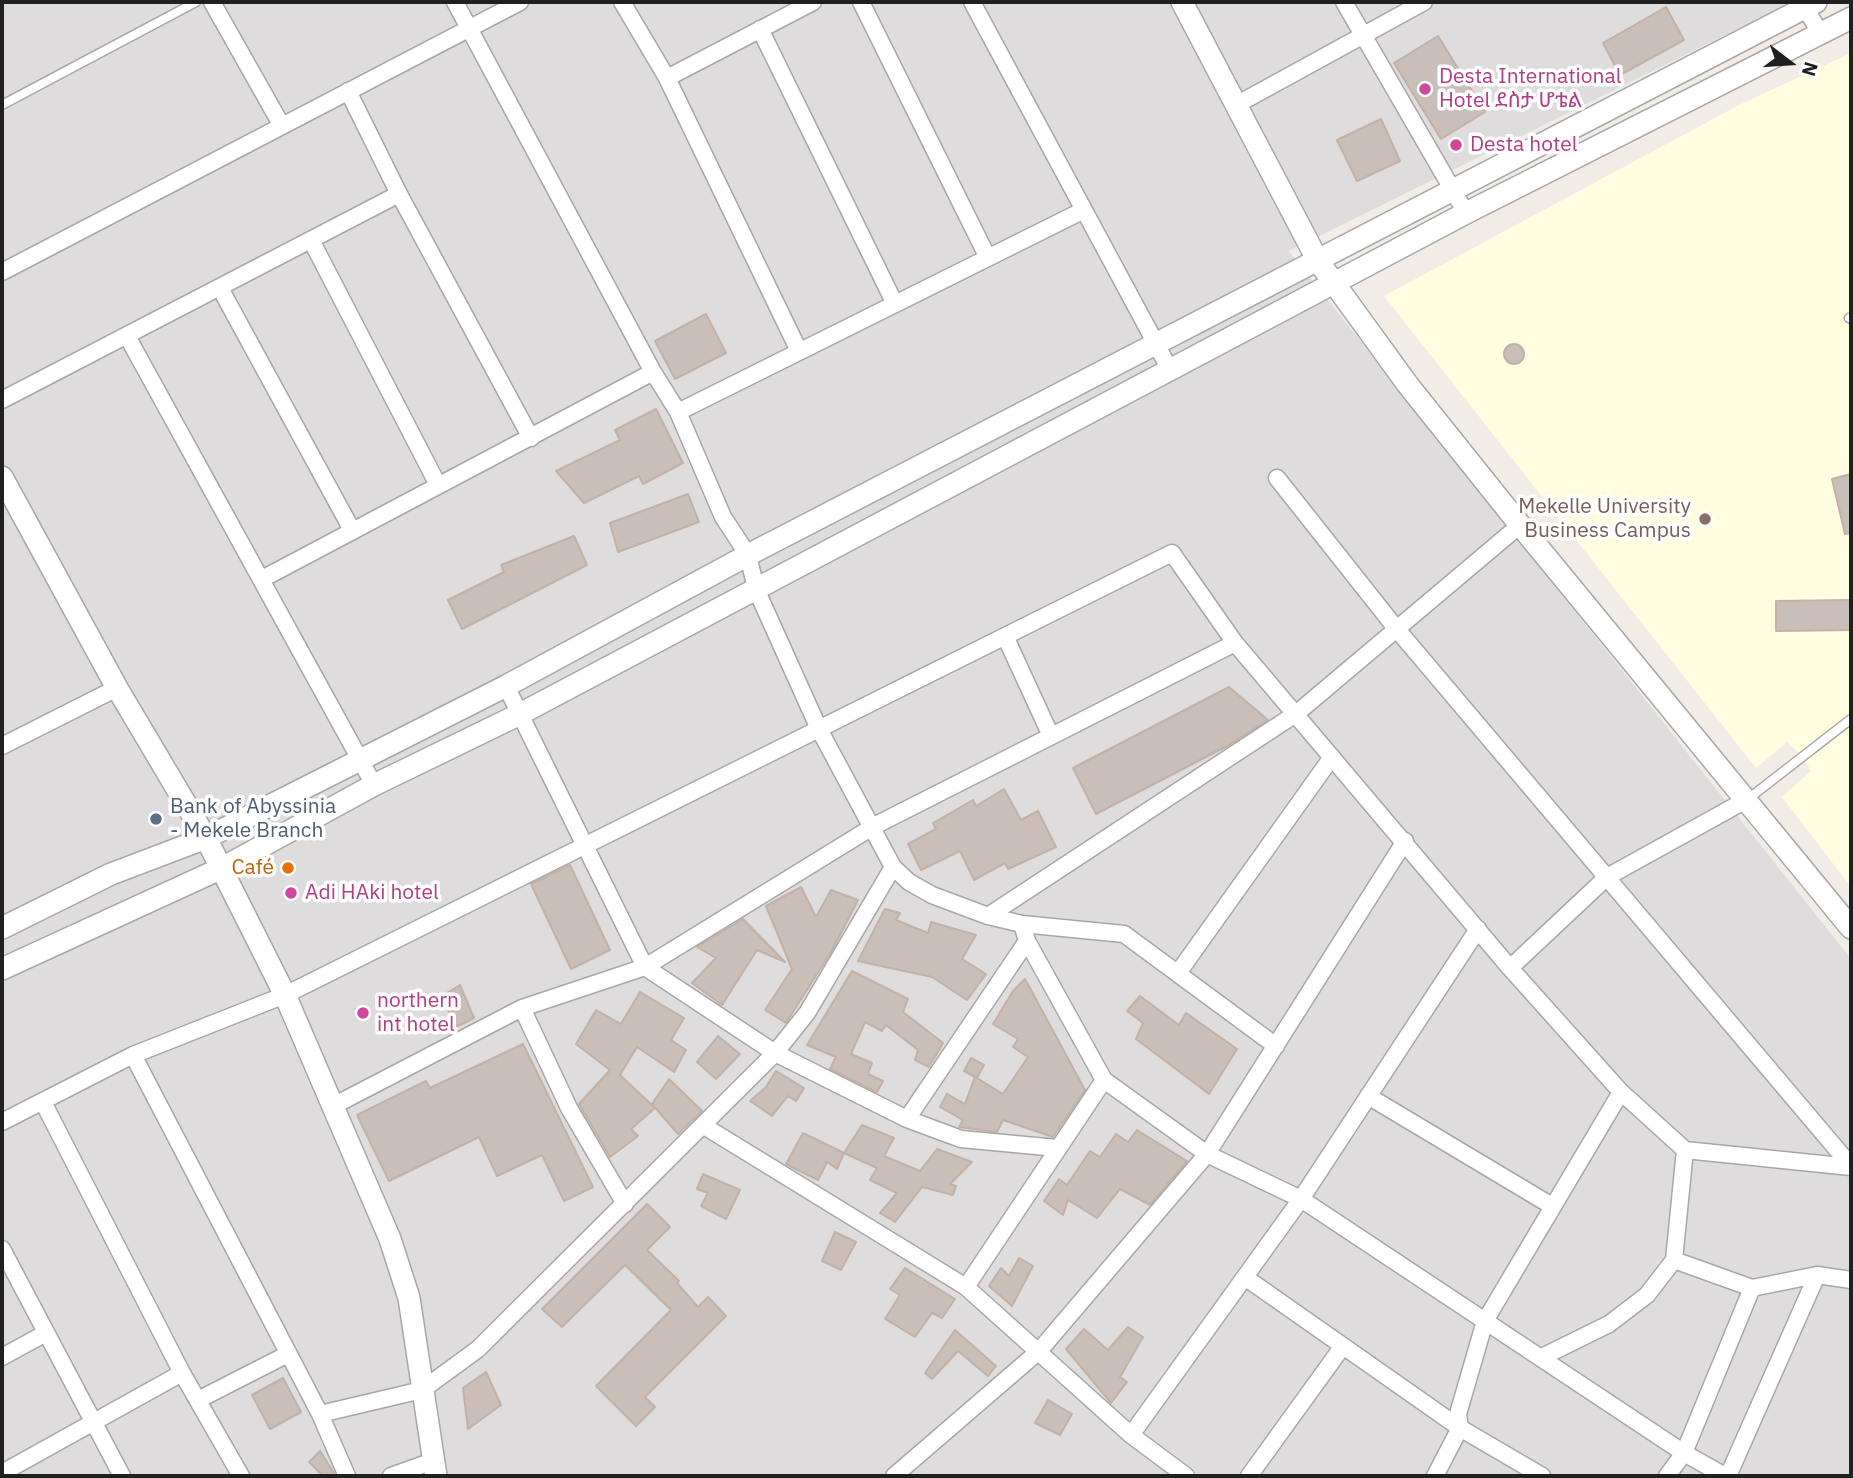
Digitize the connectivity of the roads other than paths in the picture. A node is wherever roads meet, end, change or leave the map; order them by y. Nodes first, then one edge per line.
1 (196, 2) edge
2 (212, 2) edge
3 (455, 2) edge
4 (520, 2) edge
5 (622, 2) edge
6 (813, 2) edge
7 (861, 2) edge
8 (972, 2) edge
9 (1182, 2) edge
10 (1344, 2) edge
11 (1424, 2) edge
12 (1808, 4) edge
13 (1851, 18) edge
14 (468, 29) junction
15 (760, 29) junction
16 (1820, 33) junction
17 (1362, 34) junction
18 (667, 78) junction
19 (348, 91) junction
20 (2, 104) edge
21 (1236, 105) junction
22 (282, 126) junction
23 (1455, 189) junction
24 (399, 194) junction
25 (1084, 210) junction
26 (1466, 213) junction
27 (312, 240) junction
28 (988, 258) junction
29 (1318, 261) junction
30 (2, 271) edge
31 (1335, 283) junction
32 (220, 288) junction
33 (895, 304) junction
34 (127, 336) junction
35 (1156, 345) junction
36 (799, 351) junction
37 (1169, 368) junction
38 (653, 372) junction
39 (2, 400) edge
40 (678, 412) junction
41 (531, 438) junction
42 (925, 463) junction
43 (2, 477) edge
44 (1277, 478) dead end
45 (438, 485) junction
46 (938, 492) junction
47 (1520, 525) junction
48 (352, 530) junction
49 (748, 555) junction
50 (262, 579) junction
51 (755, 589) junction
52 (1395, 627) junction
53 (1004, 636) junction
54 (1235, 643) junction
55 (506, 686) junction
56 (117, 688) junction
57 (1297, 713) junction
58 (520, 714) junction
59 (1851, 719) edge
60 (819, 729) junction
61 (1051, 736) junction
62 (2, 746) edge
63 (1332, 757) junction
64 (359, 758) junction
65 (374, 785) junction
66 (1746, 800) junction
67 (874, 826) junction
68 (206, 838) junction
69 (1405, 841) junction
70 (585, 845) junction
71 (893, 867) junction
72 (222, 868) junction
73 (1607, 877) junction
74 (988, 916) junction
75 (1023, 924) junction
76 (1851, 928) edge
77 (2, 929) edge
78 (1478, 929) junction
79 (1027, 940) junction
80 (645, 967) junction
81 (1510, 968) junction
82 (2, 969) edge
83 (1178, 973) junction
84 (285, 995) junction
85 (522, 1008) junction
86 (1276, 1046) junction
87 (775, 1052) junction
88 (133, 1055) junction
89 (1104, 1080) junction
90 (1621, 1092) junction
91 (1368, 1096) junction
92 (43, 1101) junction
93 (331, 1107) junction
94 (907, 1119) junction
95 (2, 1122) edge
96 (705, 1126) junction
97 (1057, 1148) junction
98 (1685, 1150) junction
99 (1207, 1154) junction
100 (1851, 1167) edge
101 (1301, 1199) junction
102 (625, 1203) junction
103 (1552, 1206) junction
104 (2, 1249) edge
105 (1674, 1260) junction
106 (1817, 1275) junction
107 (1246, 1279) junction
108 (1851, 1280) edge
109 (966, 1287) junction
110 (1752, 1288) junction
111 (1485, 1321) junction
112 (46, 1333) junction
113 (1343, 1346) junction
114 (1039, 1351) junction
115 (288, 1354) junction
116 (2, 1357) edge
117 (1542, 1357) junction
118 (182, 1373) junction
119 (422, 1390) junction
120 (198, 1400) junction
121 (320, 1413) junction
122 (93, 1423) junction
123 (1460, 1428) junction
124 (1131, 1435) junction
125 (1684, 1453) junction
126 (435, 1469) edge
127 (2, 1473) edge
128 (122, 1476) edge
129 (241, 1476) edge
130 (347, 1476) edge
131 (391, 1476) edge
132 (894, 1476) edge
133 (1186, 1476) edge
134 (1249, 1476) edge
135 (1435, 1476) edge
136 (1542, 1476) edge
137 (1667, 1476) edge
138 (1726, 1476) edge

1 - 20 lane
2 - 22 street
3 - 14 street
4 - 14 street
5 - 18 street
6 - 15 street
7 - 28 street
8 - 25 street
9 - 21 street
10 - 17 street
11 - 17 street
12 - 16 street
12 - 23 street
13 - 16 street
14 - 19 street
14 - 38 street
15 - 18 street
15 - 33 street
16 - 26 street
17 - 21 street
17 - 23 street
18 - 36 street
19 - 22 street
19 - 24 street
21 - 29 street
22 - 30 street
23 - 26 street
23 - 29 street
24 - 27 street
24 - 41 street
25 - 28 street
25 - 35 street
26 - 31 street
27 - 32 street
27 - 45 street
28 - 33 street
29 - 31 street
29 - 35 street
31 - 37 street
31 - 47 street
32 - 34 street
32 - 48 street
33 - 36 street
34 - 39 street
34 - 50 street
35 - 37 street
35 - 42 street
36 - 40 street
37 - 46 street
38 - 40 street
38 - 41 street
40 - 49 street
41 - 45 street
42 - 46 street
42 - 49 street
43 - 56 street
44 - 52 street
45 - 48 street
46 - 51 street
47 - 52 street
47 - 66 street
48 - 50 street
49 - 51 street
49 - 55 street
50 - 64 street
51 - 58 street
51 - 60 street
52 - 57 street
52 - 73 street
53 - 54 street
53 - 60 street
53 - 61 street
54 - 57 street
54 - 61 street
55 - 58 street
55 - 64 street
56 - 62 street
56 - 68 street
57 - 63 street
57 - 74 street
58 - 65 street
58 - 70 street
59 - 66 lane
60 - 67 street
60 - 70 street
61 - 67 street
63 - 69 street
63 - 83 street
64 - 65 street
64 - 68 street
65 - 72 street
66 - 73 street
66 - 76 street
67 - 71 street
67 - 80 street
68 - 72 street
68 - 77 street
69 - 78 street
69 - 86 street
70 - 80 street
70 - 84 street
71 - 74 street
71 - 87 street
72 - 82 street
72 - 84 street
73 - 81 street
73 - 100 street
74 - 75 street
75 - 79 street
75 - 83 street
78 - 81 street
78 - 91 street
79 - 89 street
79 - 94 street
80 - 85 street
80 - 87 street
81 - 90 street
83 - 86 street
84 - 88 street
84 - 93 street
85 - 93 street
85 - 102 street
86 - 99 street
87 - 94 street
87 - 96 street
88 - 92 street
88 - 115 street
89 - 97 street
89 - 99 street
90 - 98 street
90 - 103 street
91 - 101 street
91 - 103 street
92 - 95 street
92 - 118 street
93 - 119 street
94 - 97 street
96 - 102 street
96 - 109 street
97 - 109 street
98 - 100 street
98 - 105 street
99 - 101 street
99 - 114 street
101 - 107 street
101 - 111 street
102 - 119 street
103 - 111 street
104 - 112 street
105 - 110 street
105 - 117 street
106 - 108 street
106 - 110 street
106 - 138 street
107 - 113 street
107 - 124 street
109 - 114 street
110 - 125 street
111 - 117 street
111 - 123 street
112 - 116 street
112 - 122 street
113 - 123 street
113 - 134 street
114 - 124 street
114 - 132 street
115 - 120 street
115 - 121 street
117 - 125 street
118 - 120 street
118 - 122 street
119 - 121 street
119 - 126 street
120 - 129 street
121 - 130 street
122 - 127 street
122 - 128 street
123 - 135 street
123 - 136 street
124 - 133 street
125 - 137 street
125 - 138 street
126 - 131 street

